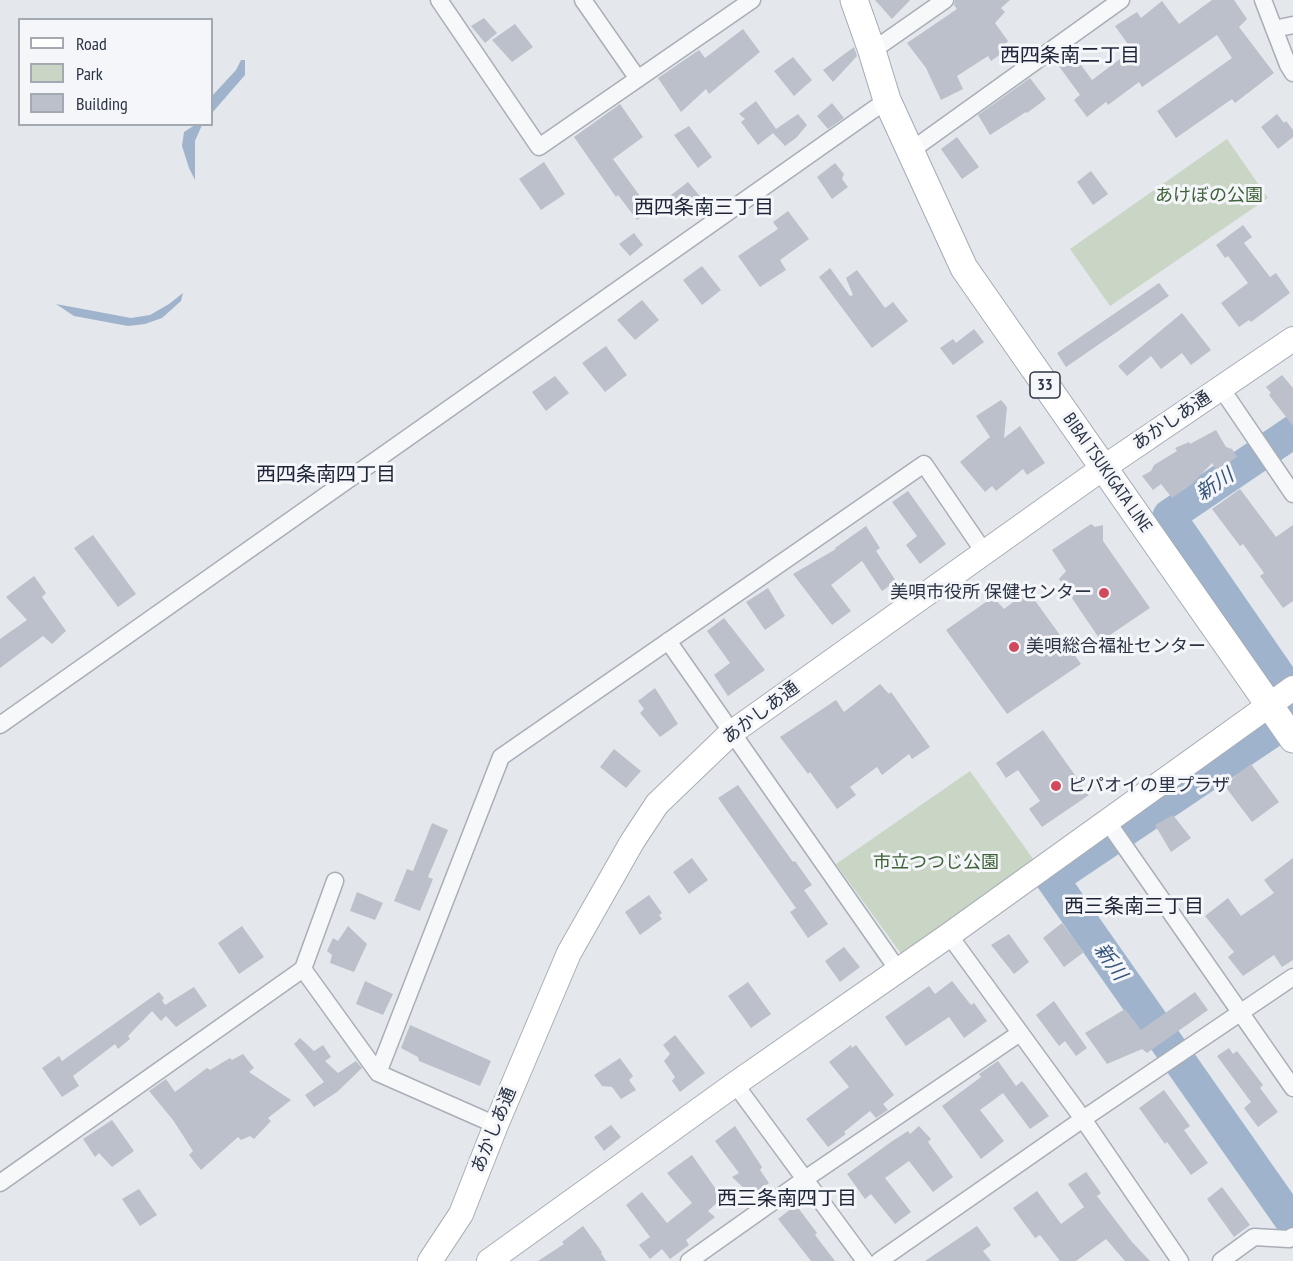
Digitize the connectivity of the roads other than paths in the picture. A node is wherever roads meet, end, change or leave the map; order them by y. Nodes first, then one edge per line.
1 (439, 0) edge
2 (583, 0) edge
3 (752, 0) edge
4 (854, 0) edge
5 (945, 0) edge
6 (1121, 0) edge
7 (1263, 0) edge
8 (1293, 26) edge
9 (1274, 29) junction
10 (873, 51) junction
11 (1293, 73) edge
12 (638, 79) junction
13 (887, 100) junction
14 (909, 152) junction
15 (1293, 339) edge
16 (1221, 388) junction
17 (1103, 468) junction
18 (1293, 494) edge
19 (984, 552) junction
20 (668, 641) junction
21 (1293, 688) edge
22 (1270, 706) junction
23 (0, 725) edge
24 (731, 733) junction
25 (1293, 738) edge
26 (1107, 821) junction
27 (335, 881) dead end
28 (949, 935) junction
29 (303, 969) junction
30 (898, 970) junction
31 (1293, 977) edge
32 (1241, 1013) junction
33 (1020, 1033) junction
34 (378, 1073) junction
35 (735, 1084) junction
36 (1293, 1088) edge
37 (1083, 1119) junction
38 (496, 1125) junction
39 (805, 1179) junction
40 (0, 1183) edge
41 (1293, 1236) edge
42 (503, 1257) edge
43 (430, 1261) edge
44 (689, 1261) edge
45 (865, 1261) edge
46 (879, 1261) edge
47 (1180, 1261) edge
48 (1221, 1261) edge

1 - 12 street
2 - 12 street
3 - 12 street
4 - 10 main road, BIBAI TSUKIGATA LINE / 33
5 - 10 street
6 - 14 street
7 - 9 street
8 - 9 street
9 - 11 street
10 - 13 main road, BIBAI TSUKIGATA LINE / 33
13 - 14 main road, BIBAI TSUKIGATA LINE / 33
13 - 23 street
14 - 17 main road, BIBAI TSUKIGATA LINE / 33
15 - 16 street, あかしあ通
16 - 17 street, あかしあ通
16 - 18 street
17 - 19 street, あかしあ通
17 - 22 main road, BIBAI TSUKIGATA LINE / 33
19 - 20 street
19 - 24 street, あかしあ通
20 - 24 street
20 - 34 street
21 - 22 street
22 - 25 main road, BIBAI TSUKIGATA LINE / 33
22 - 26 street
24 - 30 street
24 - 38 street, あかしあ通
26 - 28 street
26 - 32 street
27 - 29 street
28 - 30 street
28 - 33 street
29 - 34 street
29 - 40 street
30 - 35 street
31 - 32 street
32 - 36 street
32 - 37 street
33 - 37 street
33 - 39 street
34 - 38 street
35 - 39 street
35 - 42 street
37 - 46 street
37 - 47 street
38 - 43 street, あかしあ通
39 - 44 street
39 - 45 street
41 - 48 street

